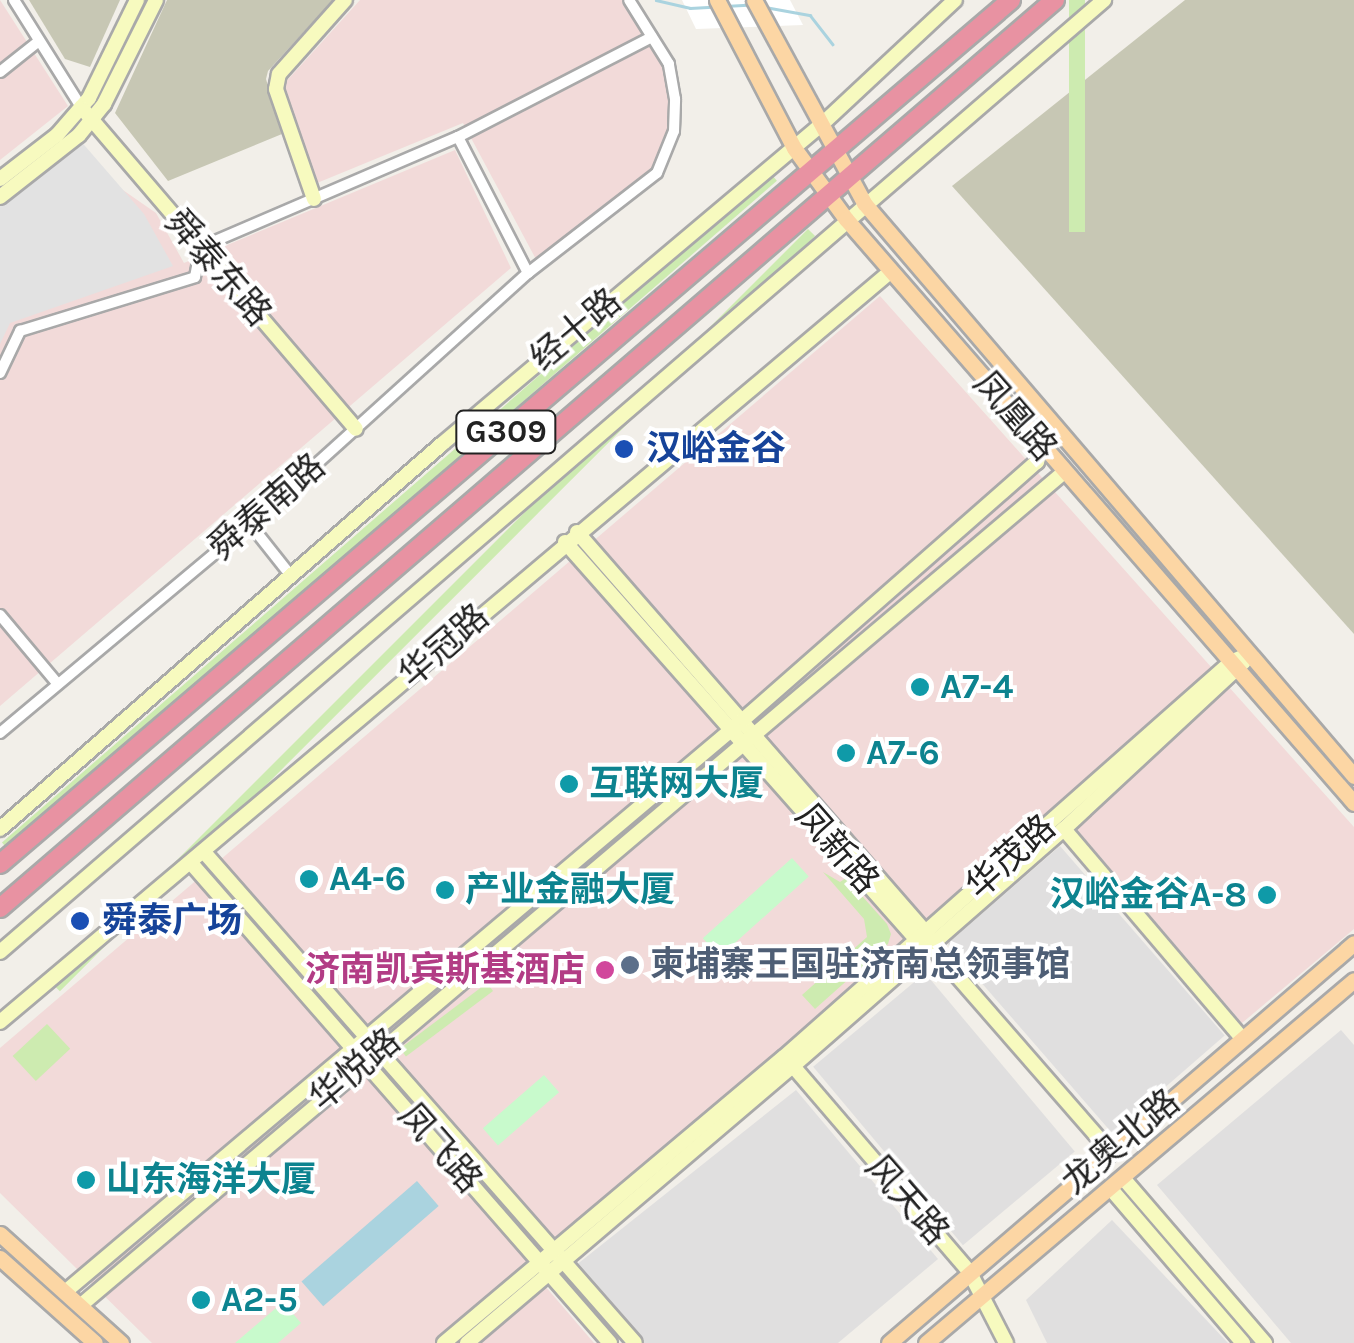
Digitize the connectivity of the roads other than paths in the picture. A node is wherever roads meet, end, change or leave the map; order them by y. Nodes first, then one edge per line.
1 (14, 0) edge
2 (138, 0) edge
3 (156, 0) edge
4 (346, 0) edge
5 (630, 0) edge
6 (717, 0) edge
7 (754, 0) edge
8 (955, 0) edge
9 (1011, 0) edge
10 (1055, 0) edge
11 (1104, 0) edge
12 (652, 36) junction
13 (40, 40) junction
14 (0, 72) edge
15 (81, 107) junction
16 (91, 120) junction
17 (821, 125) junction
18 (458, 137) junction
19 (794, 148) junction
20 (836, 153) junction
21 (812, 173) junction
22 (850, 178) junction
23 (0, 179) edge
24 (828, 196) junction
25 (0, 197) edge
26 (314, 199) junction
27 (864, 203) junction
28 (846, 219) junction
29 (201, 247) junction
30 (890, 272) junction
31 (528, 273) junction
32 (0, 374) edge
33 (356, 429) junction
34 (1041, 446) junction
35 (1064, 472) junction
36 (250, 524) junction
37 (577, 532) junction
38 (565, 542) junction
39 (290, 576) junction
40 (0, 615) edge
41 (1249, 654) junction
42 (1235, 666) junction
43 (58, 683) junction
44 (744, 719) junction
45 (730, 730) junction
46 (0, 733) edge
47 (756, 733) junction
48 (742, 743) junction
49 (1354, 776) edge
50 (1354, 802) edge
51 (0, 829) edge
52 (1064, 829) junction
53 (204, 852) junction
54 (0, 864) edge
55 (190, 864) junction
56 (0, 908) edge
57 (925, 939) junction
58 (1354, 942) edge
59 (0, 952) edge
60 (1354, 980) edge
61 (0, 1022) edge
62 (1242, 1038) junction
63 (373, 1044) junction
64 (354, 1050) junction
65 (364, 1062) junction
66 (794, 1066) junction
67 (1111, 1152) junction
68 (1117, 1183) junction
69 (0, 1234) edge
70 (552, 1249) junction
71 (0, 1258) edge
72 (537, 1261) junction
73 (563, 1261) junction
74 (969, 1272) junction
75 (549, 1274) junction
76 (65, 1292) junction
77 (982, 1294) junction
78 (80, 1306) junction
79 (96, 1343) edge
80 (121, 1343) edge
81 (444, 1343) edge
82 (466, 1343) edge
83 (610, 1343) edge
84 (635, 1343) edge
85 (889, 1343) edge
86 (926, 1343) edge
87 (1006, 1343) edge
88 (1244, 1343) edge
89 (1265, 1343) edge

1 - 13 street
2 - 15 street
3 - 16 street
4 - 26 street
5 - 12 street, 舜泰南路
6 - 19 main road, 凤凰路
7 - 17 main road, 凤凰路
8 - 17 street
9 - 20 highway, 经十路 / G309
10 - 22 highway, G309
11 - 27 street
12 - 18 street
12 - 31 street, 舜泰南路
13 - 14 street
13 - 15 street
15 - 16 street, 舜泰东路
15 - 23 street
16 - 25 street
16 - 29 street, 舜泰东路
17 - 19 street, 经十路
17 - 20 main road, 凤凰路
18 - 26 street
18 - 31 street
19 - 21 main road, 凤凰路
19 - 39 street, 经十路
20 - 21 highway, 经十路 / G309
20 - 22 main road, 凤凰路
21 - 24 main road, 凤凰路
21 - 54 highway, 经十路 / G309
22 - 24 highway, G309
22 - 27 main road, 凤凰路
24 - 28 main road, 凤凰路
24 - 56 highway, 经十路 / G309
26 - 29 street
27 - 28 street
27 - 41 main road, 凤凰路
28 - 30 main road, 凤凰路
28 - 59 street
29 - 32 street
29 - 33 street, 舜泰东路
30 - 34 main road, 凤凰路
30 - 37 street, 华冠路
31 - 33 street, 舜泰南路
33 - 36 street, 舜泰南路
34 - 35 main road, 凤凰路
34 - 44 street
35 - 42 main road, 凤凰路
35 - 47 street, 华悦路
36 - 39 street
36 - 43 street, 舜泰南路
37 - 38 street, 华冠路
37 - 44 street
38 - 45 street, 凤新路
38 - 53 street, 华冠路
39 - 51 street, 经十路
40 - 43 street
41 - 42 street, 华茂路
41 - 49 main road, 凤凰路
42 - 50 main road, 凤凰路
42 - 52 street, 华茂路
42 - 57 street, 华茂路
43 - 46 street, 舜泰南路
44 - 45 street
44 - 47 street
45 - 48 street, 凤新路
45 - 63 street
47 - 48 street, 华悦路
47 - 57 street
48 - 57 street, 凤新路
48 - 63 street, 华悦路
52 - 57 street, 华茂路
52 - 62 street
53 - 55 street, 华冠路
53 - 63 street, 凤飞路
55 - 61 street, 华冠路
55 - 64 street, 凤飞路
57 - 66 street
57 - 67 street, 凤新路
57 - 70 street, 华茂路
58 - 62 main road, 龙奥北路
60 - 68 main road, 龙奥北路
62 - 67 main road, 龙奥北路
63 - 64 street
63 - 65 street, 华悦路
63 - 70 street, 凤飞路
64 - 65 street, 凤飞路
64 - 76 street
65 - 72 street, 凤飞路
65 - 78 street, 华悦路
66 - 73 street
66 - 74 street, 风天路
67 - 74 main road, 龙奥北路
68 - 77 main road, 龙奥北路
68 - 88 street
68 - 89 street
69 - 76 main road
70 - 72 street, 华茂路
70 - 73 street, 凤飞路
71 - 79 main road
72 - 75 street, 凤飞路
72 - 81 street, 华茂路
73 - 75 street
73 - 84 street, 凤飞路
74 - 77 street, 风天路
74 - 85 main road, 龙奥北路
75 - 82 street
75 - 83 street, 凤飞路
76 - 78 main road
77 - 86 main road, 龙奥北路
77 - 87 street, 风天路
78 - 80 main road

